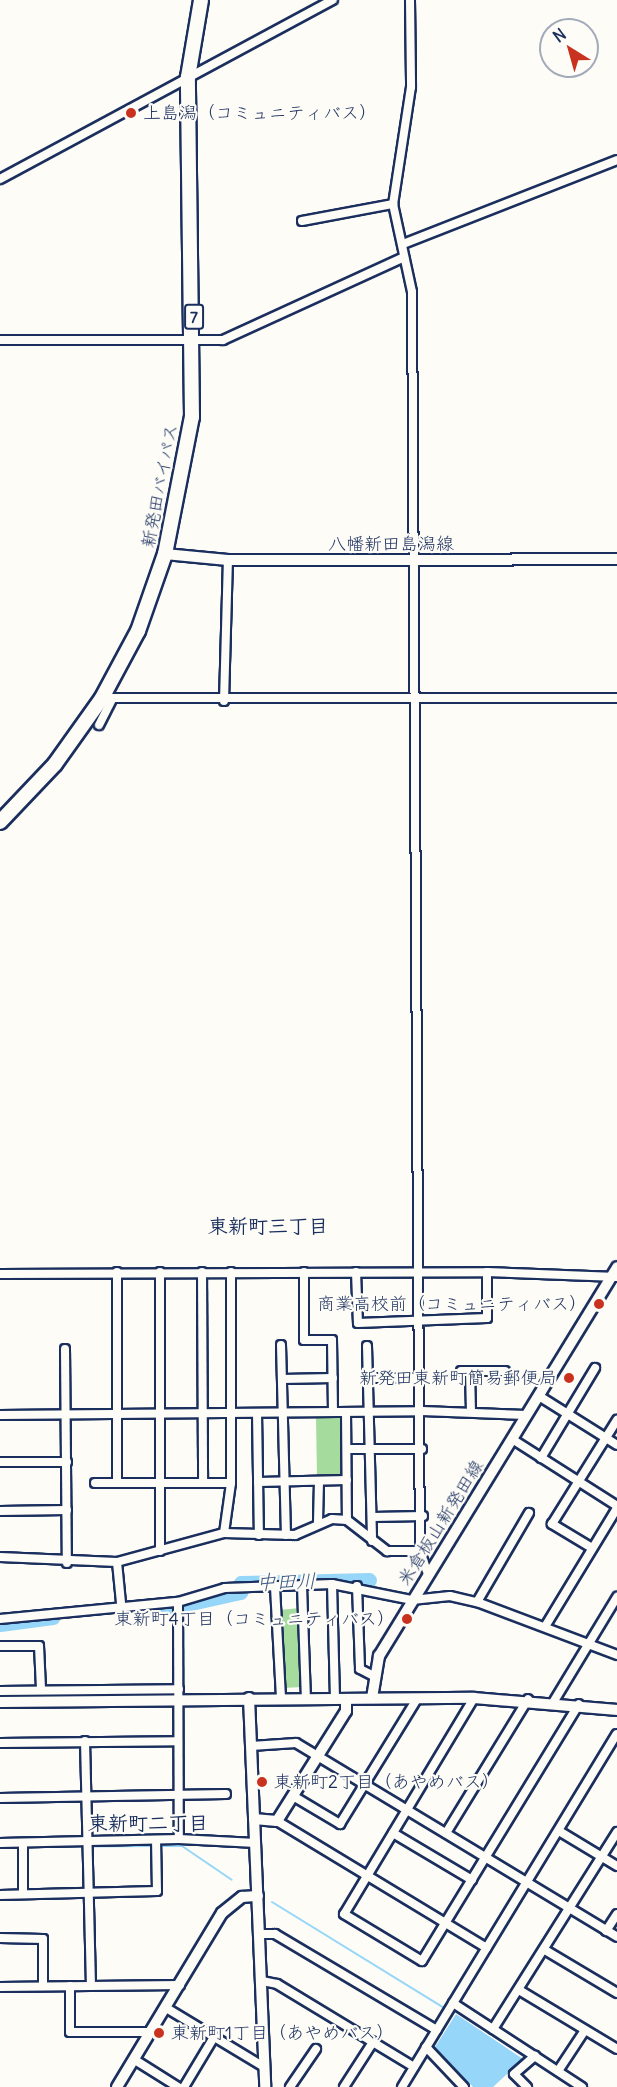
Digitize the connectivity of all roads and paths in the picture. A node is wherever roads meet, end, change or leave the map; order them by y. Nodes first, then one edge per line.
1 (201, 0) edge
2 (333, 0) edge
3 (410, 0) edge
4 (188, 77) junction
5 (617, 161) edge
6 (0, 179) edge
7 (393, 204) junction
8 (302, 221) dead end
9 (403, 244) junction
10 (404, 257) junction
11 (0, 340) edge
12 (194, 340) junction
13 (165, 555) junction
14 (617, 559) edge
15 (228, 560) junction
16 (414, 561) junction
17 (108, 698) junction
18 (617, 698) edge
19 (415, 699) junction
20 (224, 701) junction
21 (99, 725) dead end
22 (0, 822) edge
23 (117, 1272) junction
24 (159, 1272) junction
25 (202, 1272) junction
26 (231, 1272) junction
27 (304, 1272) junction
28 (356, 1272) junction
29 (421, 1272) junction
30 (487, 1272) junction
31 (615, 1273) edge
32 (0, 1274) edge
33 (422, 1320) junction
34 (281, 1345) dead end
35 (367, 1346) dead end
36 (65, 1348) dead end
37 (595, 1368) dead end
38 (461, 1371) dead end
39 (470, 1371) junction
40 (505, 1371) dead end
41 (333, 1378) junction
42 (368, 1378) junction
43 (421, 1378) junction
44 (282, 1379) junction
45 (539, 1396) junction
46 (422, 1411) junction
47 (287, 1412) junction
48 (333, 1412) junction
49 (346, 1412) junction
50 (368, 1412) junction
51 (471, 1412) junction
52 (203, 1413) junction
53 (231, 1413) junction
54 (257, 1413) junction
55 (567, 1413) junction
56 (115, 1414) junction
57 (159, 1414) junction
58 (0, 1415) edge
59 (67, 1415) junction
60 (526, 1415) junction
61 (617, 1420) edge
62 (606, 1438) junction
63 (512, 1439) junction
64 (617, 1445) edge
65 (347, 1449) junction
66 (369, 1449) junction
67 (422, 1449) junction
68 (541, 1458) junction
69 (0, 1462) edge
70 (67, 1462) junction
71 (347, 1480) junction
72 (319, 1481) junction
73 (159, 1482) junction
74 (203, 1482) junction
75 (258, 1482) junction
76 (286, 1482) junction
77 (579, 1482) junction
78 (95, 1483) dead end
79 (117, 1483) junction
80 (231, 1483) junction
81 (617, 1507) edge
82 (67, 1510) junction
83 (0, 1511) edge
84 (529, 1513) dead end
85 (423, 1516) junction
86 (373, 1517) junction
87 (348, 1520) junction
88 (318, 1522) junction
89 (224, 1533) junction
90 (259, 1534) junction
91 (286, 1535) junction
92 (372, 1541) junction
93 (592, 1548) junction
94 (160, 1551) junction
95 (420, 1551) junction
96 (0, 1557) edge
97 (117, 1562) junction
98 (67, 1563) junction
99 (428, 1574) junction
100 (332, 1584) junction
101 (302, 1586) junction
102 (357, 1586) junction
103 (275, 1587) junction
104 (617, 1597) edge
105 (412, 1600) junction
106 (178, 1602) junction
107 (477, 1602) junction
108 (121, 1603) junction
109 (0, 1619) edge
110 (546, 1625) junction
111 (589, 1642) junction
112 (0, 1646) edge
113 (617, 1655) edge
114 (372, 1675) junction
115 (41, 1689) junction
116 (0, 1691) edge
117 (179, 1695) junction
118 (249, 1698) junction
119 (281, 1698) junction
120 (306, 1698) junction
121 (372, 1698) junction
122 (474, 1698) junction
123 (341, 1699) junction
124 (417, 1699) junction
125 (528, 1699) junction
126 (554, 1701) junction
127 (0, 1702) edge
128 (579, 1703) junction
129 (617, 1710) edge
130 (617, 1734) edge
131 (85, 1741) junction
132 (178, 1741) junction
133 (0, 1743) edge
134 (251, 1746) junction
135 (318, 1756) junction
136 (364, 1784) junction
137 (226, 1794) dead end
138 (88, 1795) junction
139 (178, 1795) junction
140 (293, 1796) junction
141 (0, 1798) edge
142 (407, 1810) junction
143 (254, 1819) junction
144 (277, 1821) junction
145 (559, 1831) junction
146 (617, 1832) edge
147 (393, 1833) junction
148 (446, 1833) junction
149 (179, 1839) junction
150 (156, 1840) junction
151 (91, 1842) junction
152 (0, 1843) edge
153 (23, 1843) junction
154 (256, 1843) junction
155 (486, 1857) junction
156 (601, 1857) junction
157 (617, 1866) edge
158 (367, 1875) junction
159 (472, 1881) junction
160 (527, 1882) junction
161 (92, 1891) junction
162 (23, 1894) junction
163 (0, 1895) edge
164 (258, 1896) junction
165 (570, 1909) junction
166 (617, 1914) edge
167 (445, 1923) junction
168 (606, 1930) junction
169 (261, 1934) junction
170 (617, 1937) edge
171 (0, 1938) edge
172 (487, 1948) junction
173 (545, 1950) junction
174 (262, 1981) junction
175 (180, 1985) junction
176 (43, 1986) junction
177 (70, 1986) junction
178 (91, 1986) junction
179 (0, 1987) edge
180 (519, 1990) junction
181 (617, 1993) edge
182 (453, 2003) junction
183 (168, 2009) junction
184 (493, 2029) junction
185 (437, 2030) junction
186 (585, 2030) junction
187 (153, 2032) junction
188 (214, 2037) junction
189 (373, 2042) junction
190 (426, 2047) junction
191 (316, 2049) dead end
192 (617, 2049) edge
193 (535, 2056) junction
194 (135, 2060) junction
195 (264, 2067) junction
196 (414, 2067) junction
197 (558, 2071) junction
198 (117, 2087) edge
199 (178, 2087) edge
200 (184, 2087) edge
201 (265, 2087) edge
202 (290, 2087) edge
203 (344, 2087) edge
204 (402, 2087) edge
205 (464, 2087) edge
206 (527, 2087) edge
207 (582, 2087) edge

1 - 4 highway, 新発田バイパス / 7
2 - 4 street
3 - 7 street
4 - 6 street
4 - 12 highway, 新発田バイパス / 7
5 - 9 street
7 - 8 street
7 - 9 street
9 - 10 street
10 - 12 street
10 - 16 street
11 - 12 street
12 - 13 highway, 新発田バイパス / 7
13 - 15 main road, 八幡新田島潟線
13 - 17 highway, 新発田バイパス / 7
14 - 16 main road, 八幡新田島潟線
15 - 16 main road, 八幡新田島潟線
15 - 20 street
16 - 19 street
17 - 20 street
17 - 21 street
17 - 22 highway, 新発田バイパス / 7
18 - 19 street
19 - 20 street
19 - 29 street
23 - 24 street
23 - 32 street
23 - 56 street
24 - 25 street
24 - 57 street
25 - 26 street
25 - 52 street
26 - 27 street
26 - 53 street
27 - 28 street
27 - 41 street
28 - 29 street
28 - 33 street
29 - 30 street
29 - 33 street
30 - 31 street
30 - 33 street
31 - 45 main road, 米倉板山新発田線
33 - 43 street
34 - 44 street
35 - 42 street
36 - 59 street
37 - 55 street
38 - 39 street
39 - 40 street
39 - 51 street
41 - 44 street
41 - 48 street
42 - 43 street
42 - 50 street
43 - 46 street
44 - 47 street
45 - 55 street
45 - 60 main road, 米倉板山新発田線
46 - 50 street
46 - 51 street
46 - 67 street
47 - 48 street
47 - 54 street
47 - 76 street
48 - 49 street
49 - 50 street
49 - 65 street
50 - 66 street
51 - 60 street
52 - 53 street
52 - 57 street
52 - 74 street
53 - 54 street
53 - 80 street
54 - 75 street
55 - 62 street
55 - 68 street
56 - 57 street
56 - 59 street
56 - 79 street
57 - 73 street
58 - 59 street
59 - 70 street
60 - 63 main road, 米倉板山新発田線
61 - 62 street
62 - 64 street
62 - 77 street
63 - 68 street
63 - 99 main road, 米倉板山新発田線
65 - 66 street
65 - 71 street
66 - 67 street
66 - 86 street
67 - 85 street
68 - 77 street
69 - 70 street
70 - 82 street
71 - 72 street
71 - 87 street
72 - 76 street
72 - 88 street
73 - 74 street
73 - 79 street
73 - 94 street
74 - 80 street
75 - 76 street
75 - 90 street
76 - 91 street
77 - 81 street
77 - 93 street
78 - 79 street
80 - 89 street
81 - 93 street
82 - 83 street
82 - 98 street
84 - 107 street
85 - 86 street
85 - 95 street
86 - 92 street
87 - 88 street
87 - 92 street
88 - 91 street
89 - 90 street
89 - 94 street
90 - 91 street
92 - 95 street
93 - 110 street
94 - 97 street
95 - 99 street
96 - 98 street
97 - 98 street
97 - 108 street
99 - 105 main road, 米倉板山新発田線
100 - 101 street
100 - 102 street
100 - 123 street
101 - 103 street
101 - 120 street
102 - 105 street
102 - 114 street
103 - 106 street
103 - 119 street
104 - 111 street
105 - 107 street
105 - 114 main road, 米倉板山新発田線
106 - 108 street
106 - 117 street
107 - 110 street
108 - 109 street
110 - 111 street
111 - 113 street
111 - 126 street
112 - 115 street
114 - 121 main road, 米倉板山新発田線
115 - 116 street
115 - 117 street
117 - 118 main road
117 - 127 main road
117 - 132 street
118 - 119 main road
118 - 134 main road
119 - 120 main road
120 - 123 main road
121 - 123 main road
121 - 124 main road
122 - 124 main road
122 - 125 main road
122 - 142 street
123 - 135 main road
124 - 136 street
125 - 126 main road
125 - 148 street
126 - 128 main road
128 - 129 main road
128 - 155 street
130 - 145 street
131 - 132 street
131 - 133 street
131 - 138 street
132 - 139 street
134 - 135 street
134 - 143 main road
135 - 136 street
135 - 140 main road
136 - 140 street
136 - 142 street
137 - 139 street
138 - 139 street
138 - 141 street
138 - 151 street
139 - 149 street
140 - 144 main road
142 - 147 street
142 - 148 street
143 - 144 main road
143 - 154 main road
144 - 158 street
145 - 156 street
145 - 160 street
146 - 156 street
147 - 158 street
147 - 159 street
148 - 155 street
149 - 150 street
149 - 154 street
150 - 151 street
150 - 161 street
151 - 153 street
151 - 161 street
152 - 153 street
153 - 162 street
154 - 164 main road
155 - 159 street
155 - 160 street
156 - 157 street
156 - 165 street
158 - 167 street
158 - 167 street
159 - 167 street
160 - 165 street
160 - 172 street
161 - 162 street
161 - 178 street
162 - 163 street
164 - 169 main road
164 - 175 main road
165 - 168 street
165 - 173 street
166 - 168 street
167 - 172 street
168 - 170 street
169 - 174 main road
169 - 185 street
171 - 176 street
172 - 182 street
173 - 180 street
173 - 181 street
174 - 189 street
174 - 195 main road
175 - 178 street
175 - 183 main road
176 - 177 street
176 - 179 street
177 - 178 street
177 - 187 street
180 - 184 street
180 - 186 street
182 - 184 street
182 - 185 street
183 - 187 main road
183 - 188 street
184 - 193 street
185 - 190 street
186 - 192 street
186 - 197 street
187 - 194 main road
188 - 195 street
188 - 200 street
189 - 196 street
189 - 203 street
190 - 196 street
190 - 205 street
191 - 202 street
193 - 197 street
193 - 206 street
194 - 198 main road
194 - 199 street
195 - 201 main road
196 - 204 street
197 - 207 street

